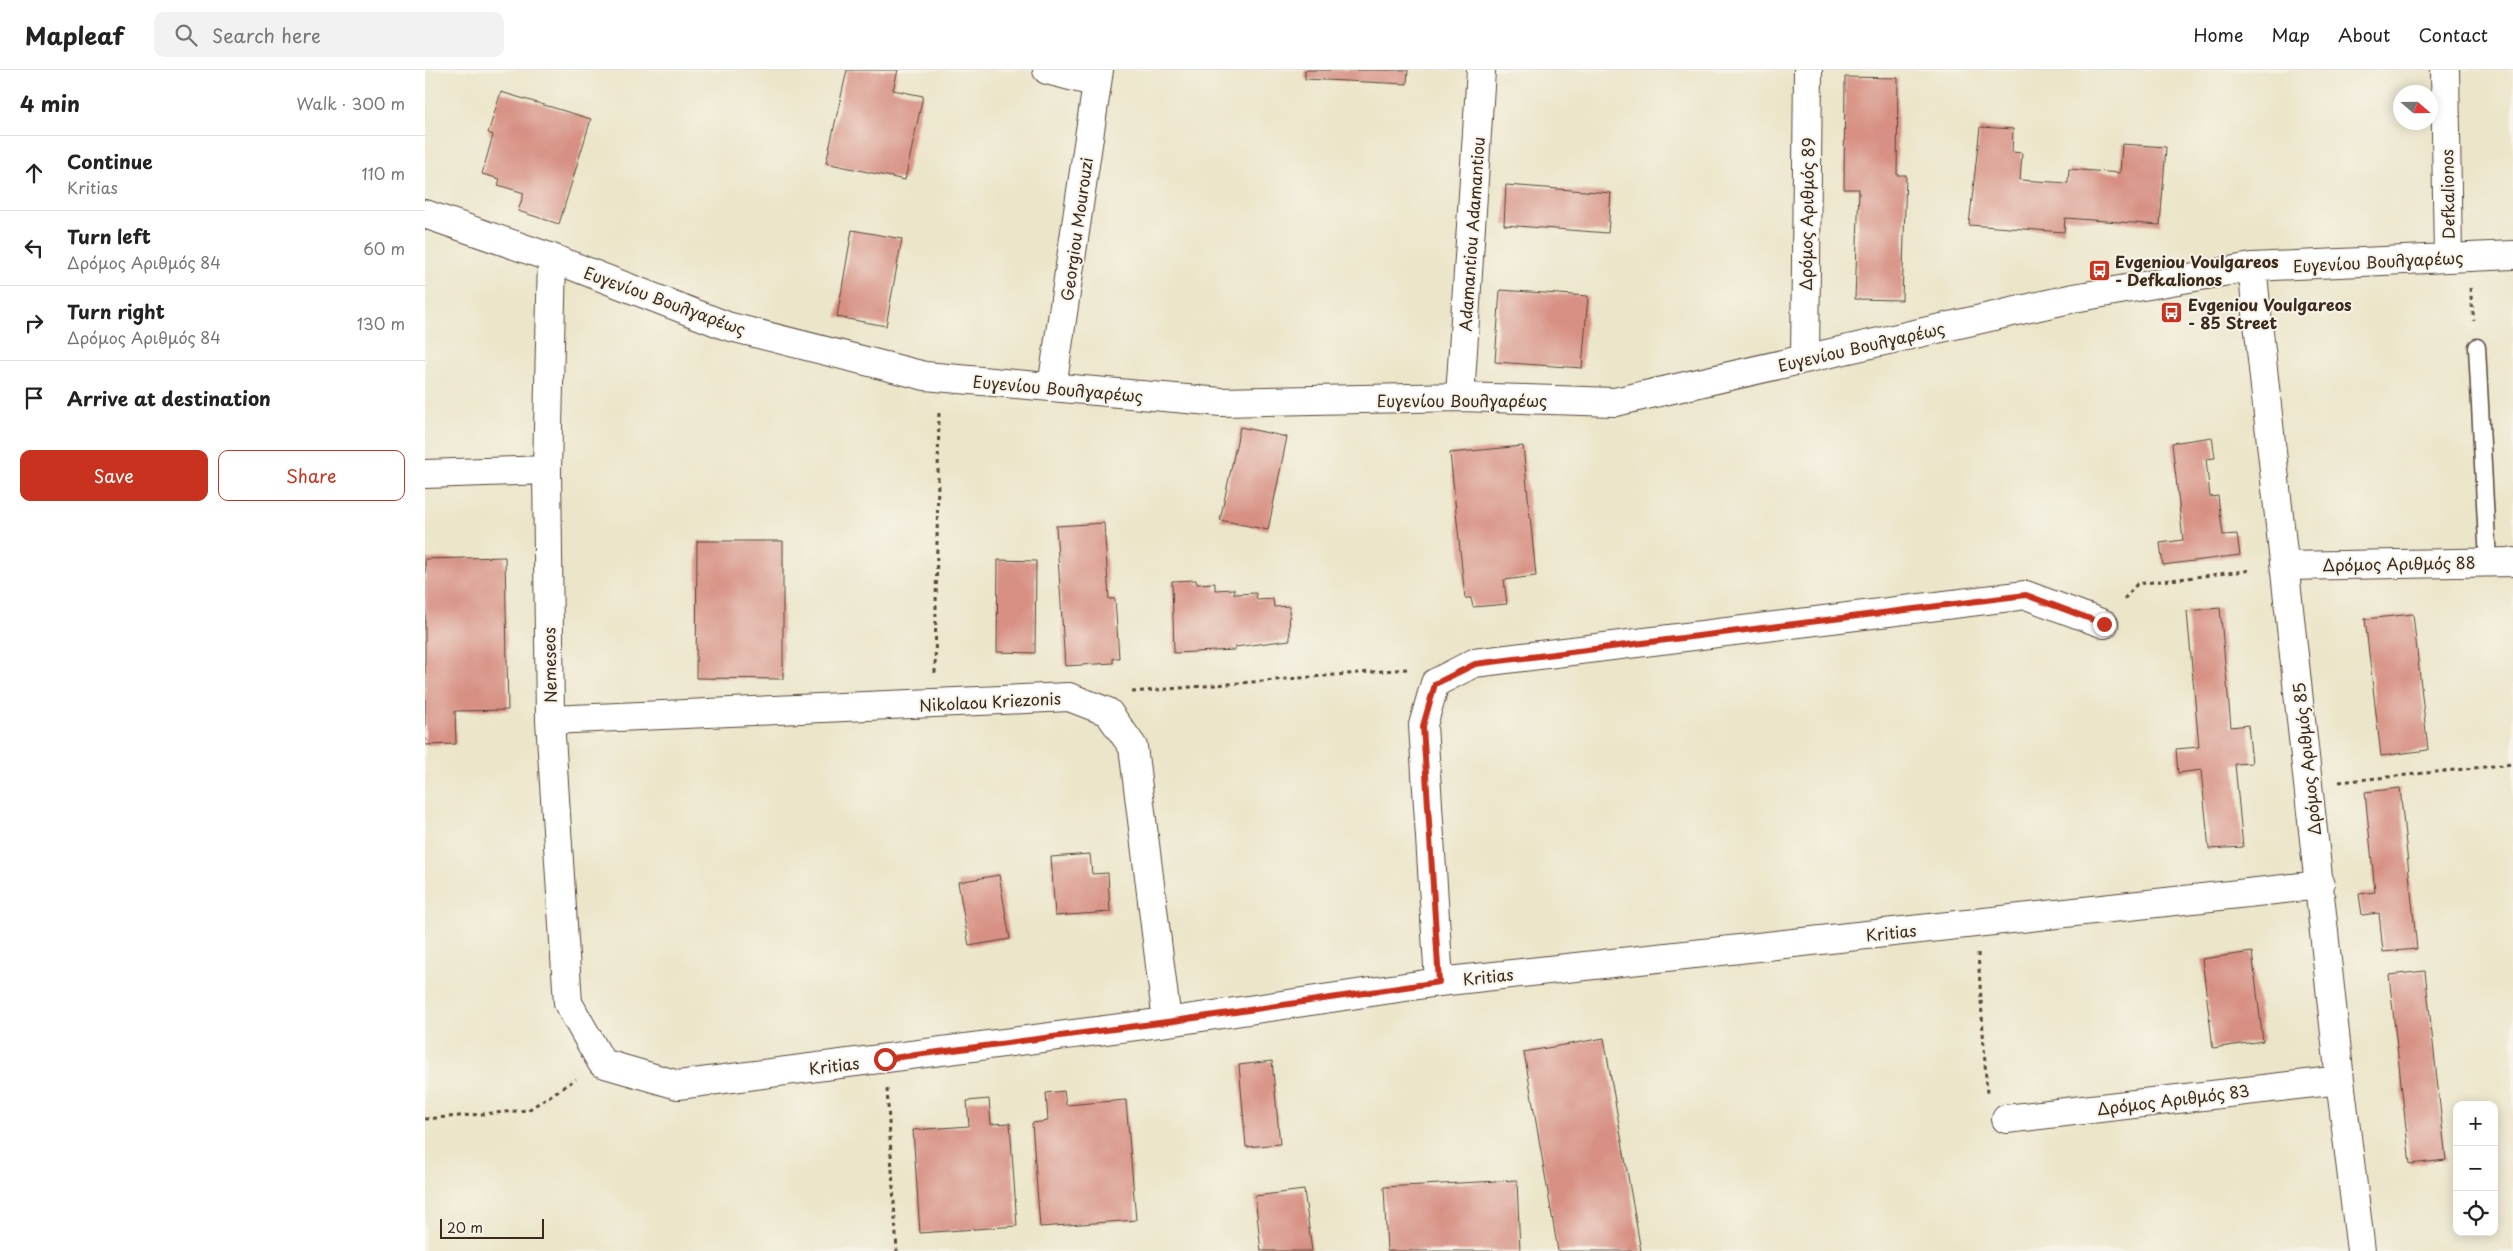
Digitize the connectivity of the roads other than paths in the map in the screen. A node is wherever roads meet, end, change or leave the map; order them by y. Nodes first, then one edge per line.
1 (1047, 70) edge
2 (1481, 70) edge
3 (1808, 70) edge
4 (2445, 70) edge
5 (1098, 76) edge
6 (425, 214) edge
7 (2513, 255) edge
8 (552, 258) junction
9 (2458, 258) junction
10 (2252, 267) junction
11 (2477, 347) road end
12 (1805, 359) junction
13 (1052, 387) junction
14 (1460, 397) junction
15 (547, 470) junction
16 (425, 474) edge
17 (2500, 562) edge
18 (2285, 566) junction
19 (2104, 624) road end
20 (550, 720) junction
21 (2320, 885) junction
22 (1439, 982) junction
23 (1167, 1022) junction
24 (602, 1063) joint
25 (2340, 1080) junction
26 (2006, 1119) road end
27 (2361, 1251) edge

1 - 5 street
2 - 14 street, Adamantiou Adamantiou
3 - 12 street, Δρόμος Αριθμός 89
4 - 9 street, Defkalionos
5 - 13 street, Georgiou Mourouzi
6 - 8 street, Ευγενίου Βουλγαρέως
7 - 9 street, Ευγενίου Βουλγαρέως
8 - 13 street, Ευγενίου Βουλγαρέως
8 - 15 street, Nemeseos
9 - 10 street, Ευγενίου Βουλγαρέως
10 - 12 street, Ευγενίου Βουλγαρέως
10 - 18 street, Δρόμος Αριθμός 85
11 - 17 lane
12 - 14 street, Ευγενίου Βουλγαρέως
13 - 14 street, Ευγενίου Βουλγαρέως
15 - 16 street
15 - 20 street, Nemeseos
17 - 18 street, Δρόμος Αριθμός 88
18 - 21 street, Δρόμος Αριθμός 85
19 - 22 street
20 - 23 street, Nikolaou Kriezonis
20 - 24 street, Nemeseos
21 - 22 street, Kritias
21 - 25 street, Δρόμος Αριθμός 85
22 - 23 street, Kritias
23 - 24 street, Kritias
25 - 26 street, Δρόμος Αριθμός 83
25 - 27 street, Δρόμος Αριθμός 85

